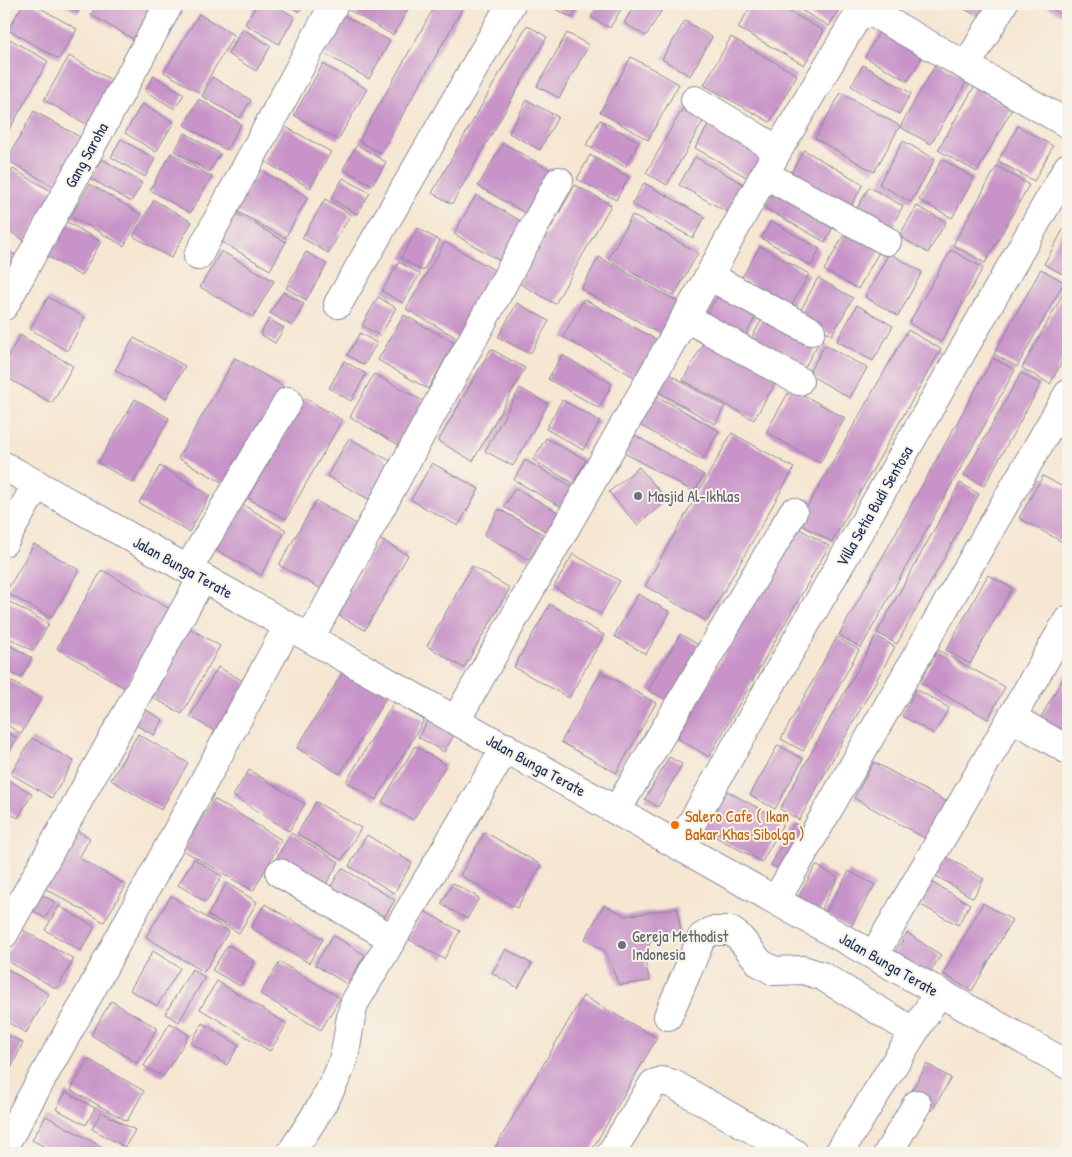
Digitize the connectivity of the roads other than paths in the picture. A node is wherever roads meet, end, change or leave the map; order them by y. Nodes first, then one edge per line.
1 (169, 4) edge
2 (334, 4) edge
3 (511, 4) edge
4 (1003, 4) edge
5 (967, 65) junction
6 (695, 100) dead end
7 (1068, 124) edge
8 (778, 150) junction
9 (1068, 167) edge
10 (766, 175) junction
11 (559, 180) dead end
12 (887, 241) dead end
13 (198, 256) dead end
14 (710, 276) junction
15 (338, 304) dead end
16 (4, 306) edge
17 (685, 316) junction
18 (811, 332) dead end
19 (799, 380) dead end
20 (1068, 394) edge
21 (288, 401) dead end
22 (4, 466) edge
23 (37, 484) junction
24 (793, 512) dead end
25 (4, 542) edge
26 (195, 574) junction
27 (1068, 620) edge
28 (299, 632) junction
29 (1013, 718) junction
30 (456, 720) junction
31 (506, 747) junction
32 (1068, 750) edge
33 (617, 810) junction
34 (679, 844) junction
35 (280, 872) dead end
36 (776, 900) junction
37 (4, 934) edge
38 (391, 938) junction
39 (874, 955) junction
40 (939, 992) junction
41 (668, 1016) dead end
42 (914, 1032) junction
43 (1068, 1065) edge
44 (917, 1104) dead end
45 (4, 1146) edge
46 (291, 1153) edge
47 (611, 1153) edge
48 (794, 1153) edge
49 (839, 1153) edge
50 (888, 1153) edge

1 - 16 street, Gang Saroha
2 - 13 street
3 - 15 street
4 - 5 street
5 - 7 street
5 - 8 street
6 - 8 street
8 - 10 street
9 - 34 street, Villa Setia Budi Sentosa
10 - 12 street
10 - 14 street
11 - 28 street
14 - 17 street
14 - 18 street
17 - 19 street
17 - 30 street
20 - 36 street
21 - 26 street
22 - 23 street, Jalan Bunga Terate
23 - 25 street
23 - 26 street, Jalan Bunga Terate
24 - 33 street
26 - 28 street, Jalan Bunga Terate
26 - 37 street
27 - 29 street
28 - 30 street, Jalan Bunga Terate
28 - 45 street
29 - 32 street
29 - 39 street
30 - 31 street, Jalan Bunga Terate
31 - 33 street, Jalan Bunga Terate
31 - 38 street
33 - 34 street, Jalan Bunga Terate
34 - 36 street, Jalan Bunga Terate
35 - 38 street
36 - 39 street, Jalan Bunga Terate
38 - 46 street
39 - 40 street, Jalan Bunga Terate
40 - 42 street
40 - 43 street, Jalan Bunga Terate
41 - 42 street
42 - 49 street
44 - 50 street
47 - 48 street

